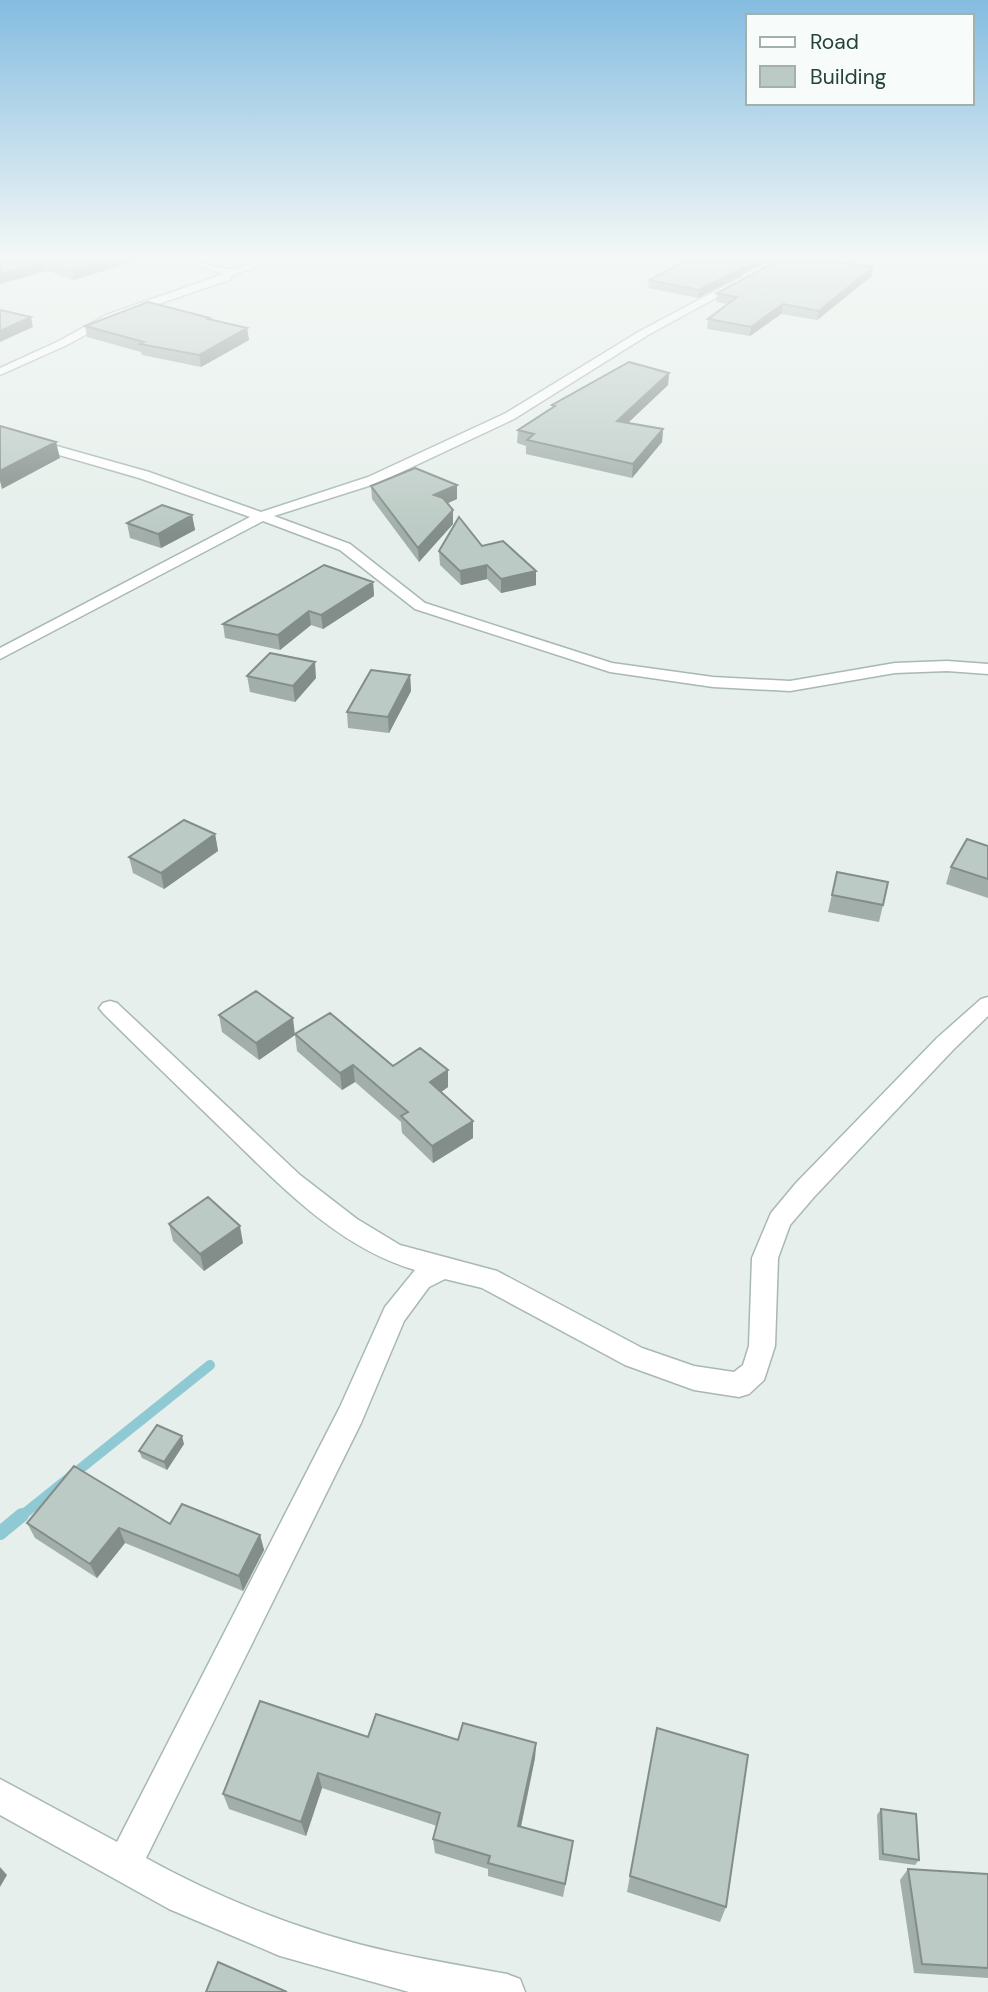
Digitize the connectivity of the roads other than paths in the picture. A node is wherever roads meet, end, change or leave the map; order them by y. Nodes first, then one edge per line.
1 (52, 348) edge
2 (620, 348) edge
3 (0, 372) edge
4 (0, 434) edge
5 (262, 517) junction
6 (0, 654) edge
7 (988, 669) edge
8 (988, 1004) edge
9 (110, 1008) dead end
10 (444, 1268) junction
11 (0, 1796) edge
12 (124, 1865) junction
13 (507, 1992) edge

1 - 3 street
2 - 5 street
4 - 5 street
5 - 6 street
5 - 7 street
8 - 10 street
9 - 10 street
10 - 12 street
11 - 12 street
12 - 13 street

